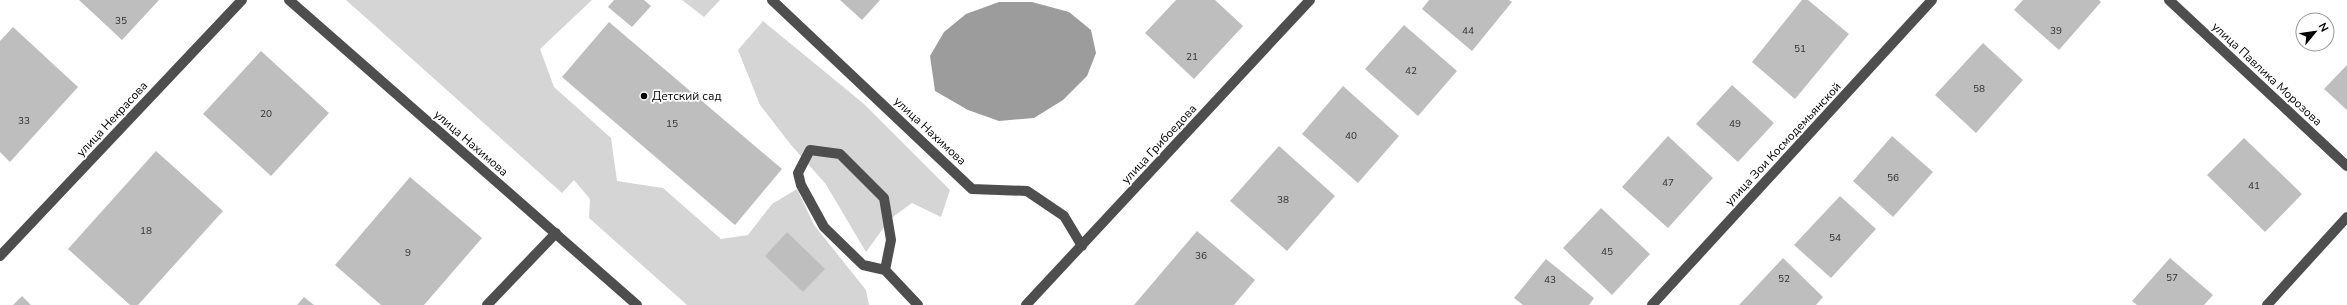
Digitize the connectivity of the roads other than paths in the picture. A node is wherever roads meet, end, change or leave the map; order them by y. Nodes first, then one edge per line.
1 (242, 0) edge
2 (288, 0) edge
3 (772, 0) edge
4 (1310, 0) edge
5 (1932, 0) edge
6 (2169, 0) edge
7 (2347, 166) edge
8 (2347, 217) edge
9 (556, 233) junction
10 (1082, 246) junction
11 (0, 256) edge
12 (885, 270) junction
13 (487, 305) edge
14 (637, 305) edge
15 (918, 305) edge
16 (1026, 305) edge
17 (1652, 305) edge
18 (2267, 305) edge

1 - 11 street, улица Некрасова
2 - 9 street, улица Нахимова
3 - 10 street, улица Нахимова
4 - 10 street, улица Грибоедова
5 - 17 street, улица Зои Космодемьянской
6 - 7 street, улица Павлика Морозова
8 - 18 street
9 - 13 street
9 - 14 street, улица Нахимова
10 - 16 street, улица Грибоедова
12 - 12 street
12 - 15 street

